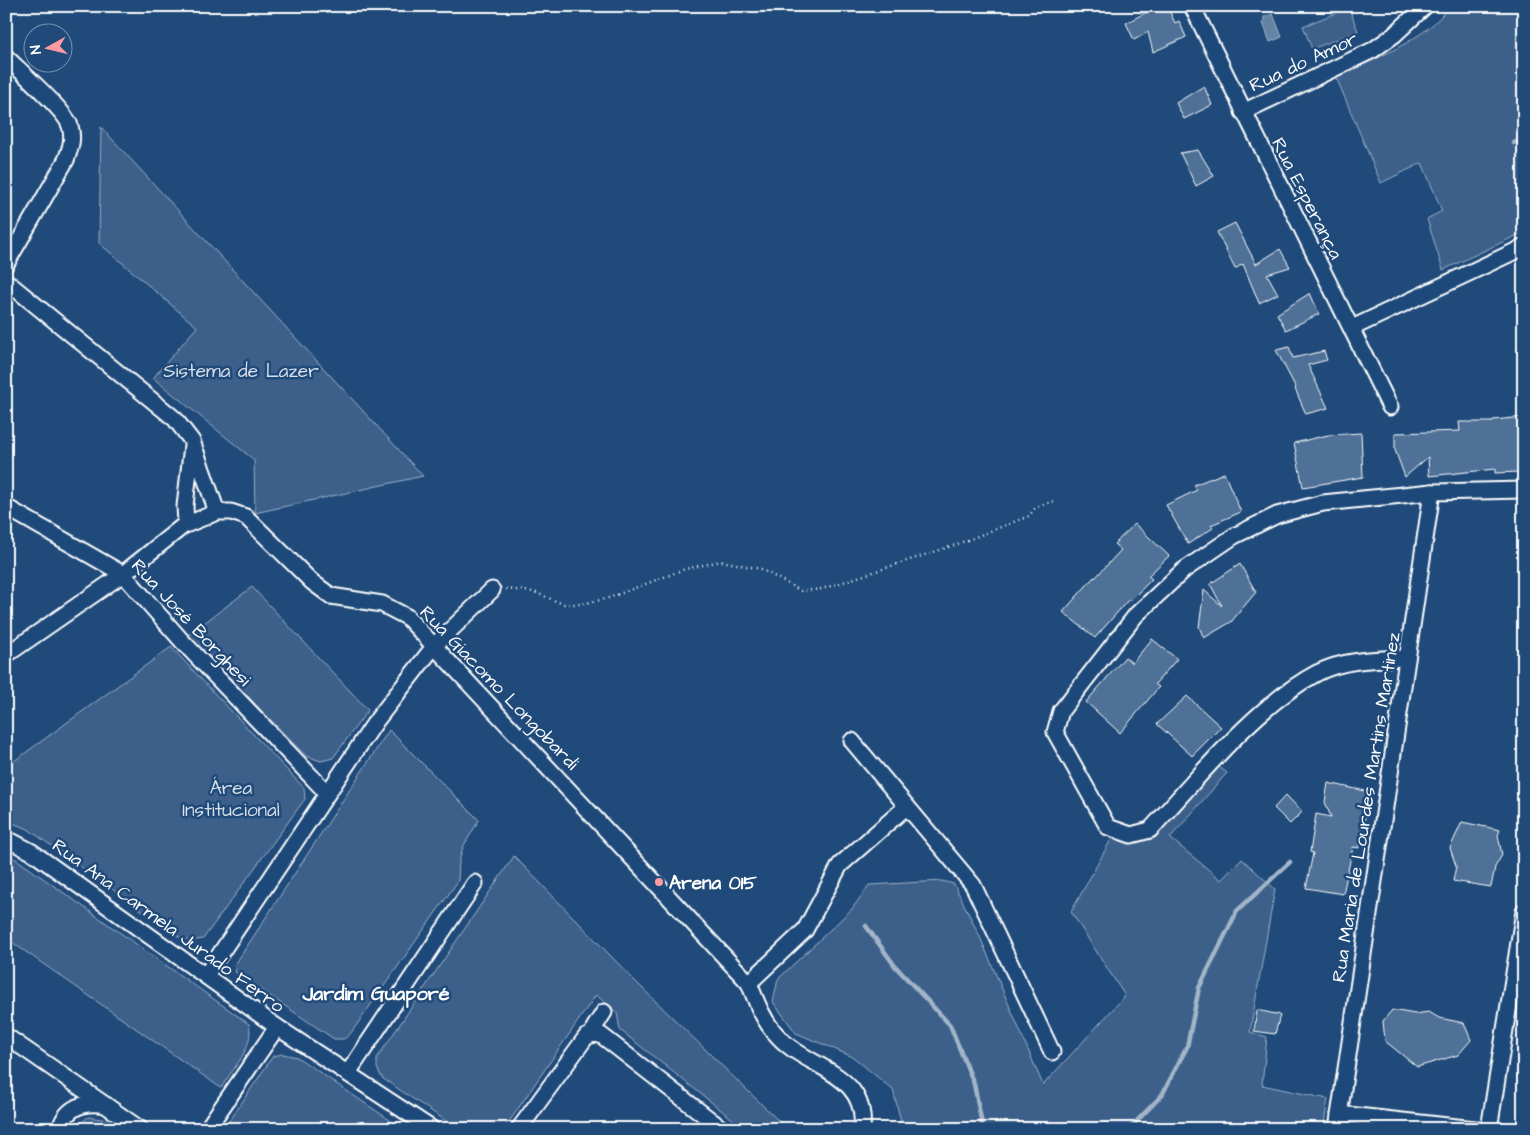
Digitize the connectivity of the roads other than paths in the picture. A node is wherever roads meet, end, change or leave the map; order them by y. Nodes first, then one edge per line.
1 (1192, 6) edge
2 (1425, 6) edge
3 (6, 57) edge
4 (1242, 112) junction
5 (1524, 246) edge
6 (6, 264) edge
7 (6, 281) edge
8 (1352, 328) junction
9 (1390, 407) dead end
10 (192, 441) junction
11 (1524, 490) edge
12 (1432, 492) junction
13 (6, 507) edge
14 (217, 512) junction
15 (186, 524) junction
16 (123, 574) junction
17 (492, 590) road end
18 (435, 645) junction
19 (6, 655) edge
20 (1407, 658) junction
21 (852, 741) dead end
22 (327, 793) junction
23 (906, 807) junction
24 (6, 841) edge
25 (475, 883) dead end
26 (1524, 912) edge
27 (206, 975) junction
28 (749, 983) junction
29 (604, 1012) dead end
30 (277, 1027) junction
31 (593, 1034) junction
32 (6, 1036) edge
33 (1052, 1052) dead end
34 (348, 1072) junction
35 (107, 1105) junction
36 (1338, 1121) edge
37 (60, 1129) edge
38 (140, 1129) edge
39 (207, 1129) edge
40 (432, 1129) edge
41 (519, 1129) edge
42 (722, 1129) edge
43 (862, 1129) edge
44 (1474, 1129) edge
45 (1489, 1129) edge

1 - 4 street, Rua Esperança
2 - 4 street, Rua do Amor
3 - 6 street
4 - 8 street, Rua Esperança
5 - 8 street
7 - 10 street
8 - 9 street, Rua Esperança
10 - 14 street
10 - 15 street
11 - 12 street
12 - 20 street, Rua Maria de Lourdes Martins Martinez
12 - 20 street
13 - 16 street, Rua José Borghesi
14 - 15 street, Rua Giacomo Longobardi
14 - 18 street, Rua Giacomo Longobardi
15 - 16 street, Rua Giacomo Longobardi
16 - 19 street, Rua Giacomo Longobardi
16 - 22 street, Rua José Borghesi
17 - 18 street
18 - 22 street
18 - 28 street, Rua Giacomo Longobardi
20 - 36 street, Rua Maria de Lourdes Martins Martinez
21 - 23 street
22 - 27 street
23 - 28 street
23 - 33 street
24 - 27 street, Rua Ana Carmela Jurado Ferro
25 - 34 street
26 - 45 street
27 - 30 street, Rua Ana Carmela Jurado Ferro
28 - 43 street, Rua Giacomo Longobardi
29 - 31 street
30 - 34 street, Rua Ana Carmela Jurado Ferro
30 - 39 street
31 - 41 street
31 - 42 street
32 - 35 street
34 - 40 street, Rua Ana Carmela Jurado Ferro
35 - 37 street
35 - 38 street
36 - 44 street

